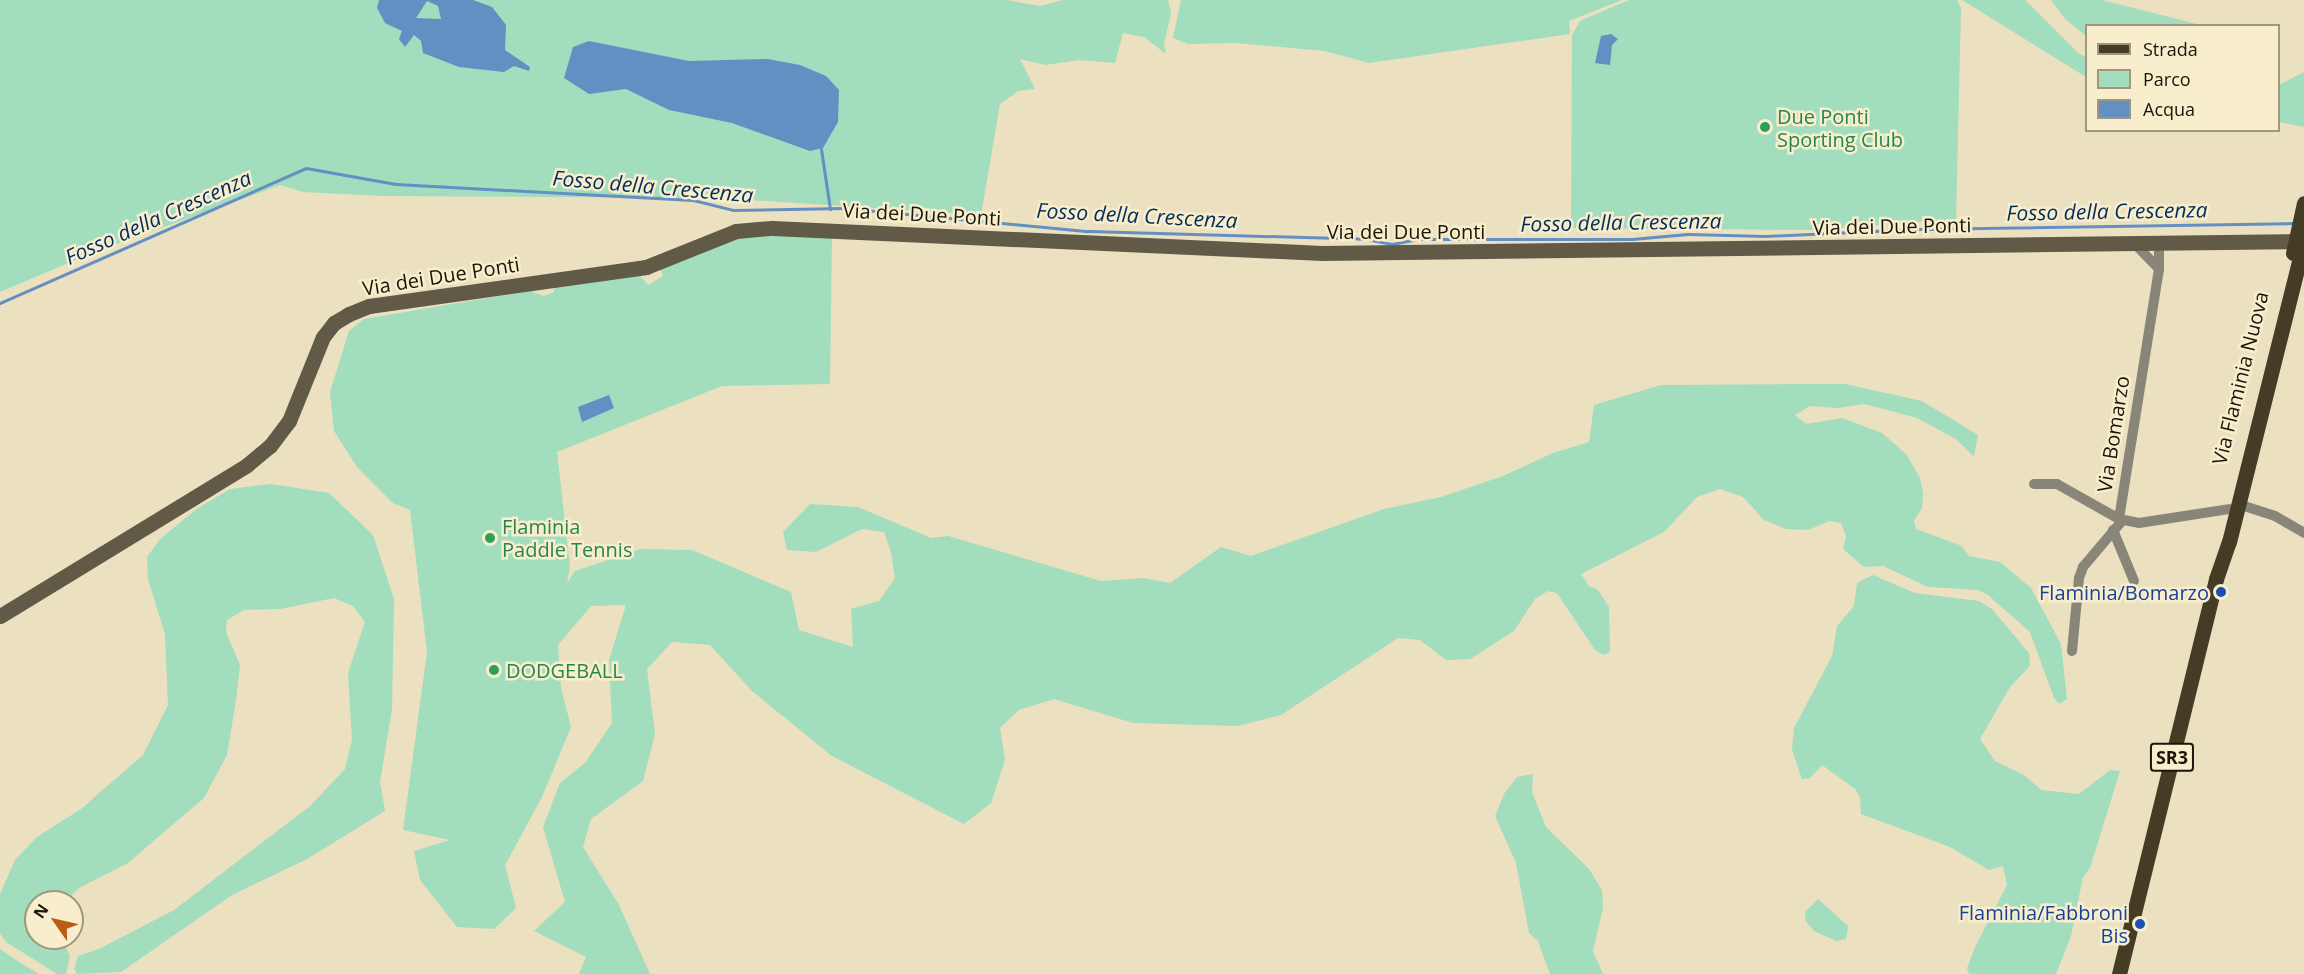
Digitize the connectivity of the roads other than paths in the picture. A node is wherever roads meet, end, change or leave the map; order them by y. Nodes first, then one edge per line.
1 (2304, 203) edge
2 (2304, 242) edge
3 (2134, 243) junction
4 (2159, 243) junction
5 (2294, 266) junction
6 (2159, 268) junction
7 (2034, 484) dead end
8 (2234, 507) junction
9 (2118, 523) junction
10 (2304, 533) edge
11 (2134, 581) dead end
12 (0, 616) edge
13 (2072, 651) dead end
14 (2119, 974) edge

1 - 5 main road, Via Flaminia Nuova / SR3
2 - 4 street, Via dei Due Ponti
2 - 5 main road, Via Flaminia Nuova / SR3
3 - 4 street, Via dei Due Ponti
3 - 6 street
3 - 12 street, Via dei Due Ponti
4 - 6 street, Via Bomarzo
5 - 8 main road, Via Flaminia Nuova / SR3
6 - 9 street, Via Bomarzo
7 - 9 street
8 - 9 street, Via Bomarzo
8 - 10 street, Via Bomarzo
8 - 14 main road, Via Flaminia Nuova / SR3
9 - 11 street
9 - 13 street

